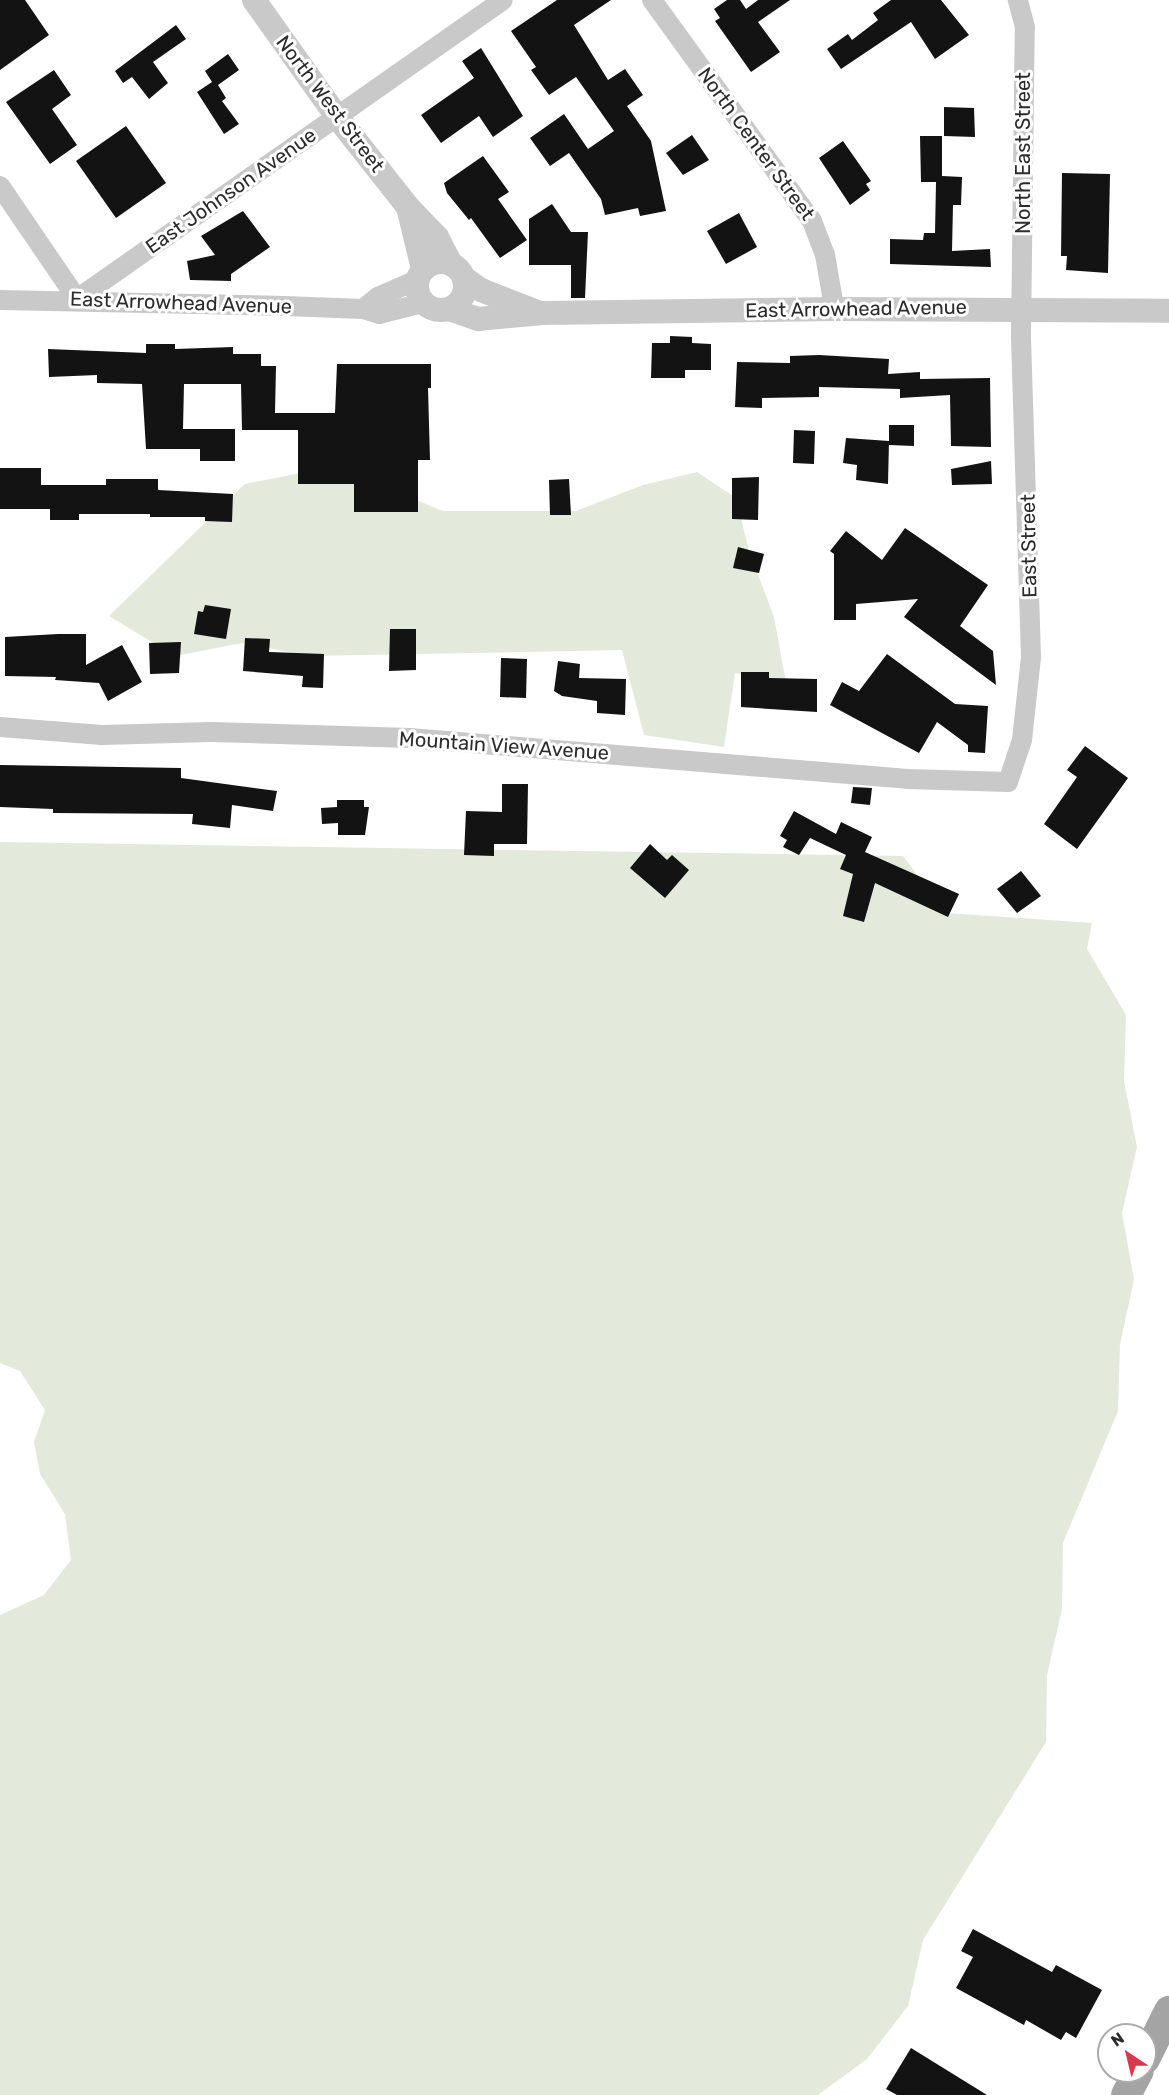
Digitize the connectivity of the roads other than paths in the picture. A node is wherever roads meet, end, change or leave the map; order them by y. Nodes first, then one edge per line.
1 (254, 0) edge
2 (503, 0) edge
3 (652, 0) edge
4 (1018, 0) edge
5 (337, 117) junction
6 (0, 186) edge
7 (408, 207) junction
8 (457, 271) junction
9 (420, 274) junction
10 (77, 299) junction
11 (0, 300) edge
12 (833, 301) dead end
13 (423, 303) junction
14 (1022, 308) junction
15 (363, 309) junction
16 (449, 309) junction
17 (1169, 310) edge
18 (543, 313) junction
19 (0, 727) edge
20 (1008, 782) joint
21 (1169, 2011) edge
22 (1157, 2035) edge

1 - 5 street, North West Street
2 - 5 street, East Johnson Avenue
3 - 12 street, North Center Street
4 - 14 street, North East Street
5 - 7 street, North West Street
5 - 10 street, East Johnson Avenue
6 - 10 street
7 - 8 street, North West Street
7 - 9 street, North West Street
8 - 9 street
8 - 16 street
8 - 18 street, East Arrowhead Avenue
9 - 13 street
9 - 15 street
10 - 11 street, East Arrowhead Avenue
10 - 15 street, East Arrowhead Avenue
13 - 15 street, East Arrowhead Avenue
13 - 16 street
14 - 17 street, East Arrowhead Avenue
14 - 18 street, East Arrowhead Avenue
14 - 20 street, East Street
16 - 18 street, East Arrowhead Avenue
19 - 20 street, Mountain View Avenue
21 - 22 main road

